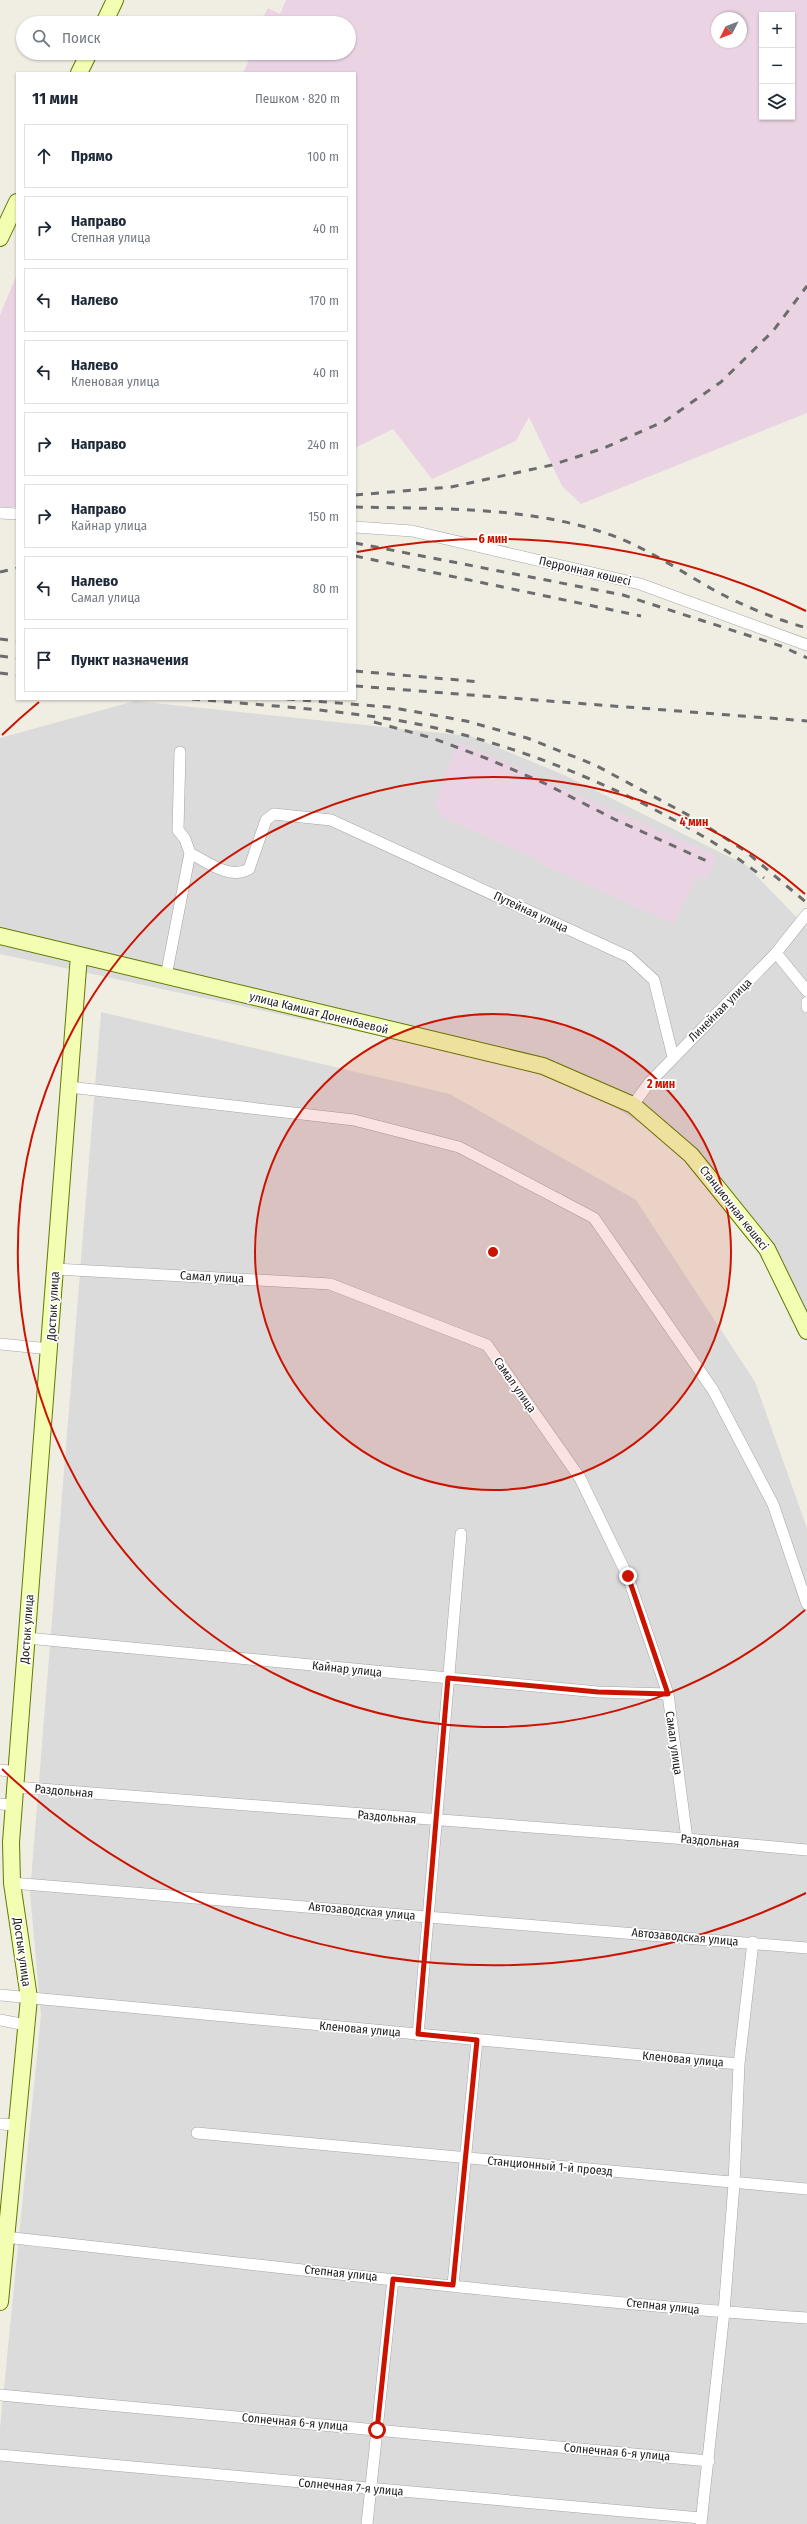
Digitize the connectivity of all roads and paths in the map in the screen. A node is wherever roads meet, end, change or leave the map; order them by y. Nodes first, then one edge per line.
1 (115, 0) edge
2 (107, 16) edge
3 (86, 60) edge
4 (80, 72) edge
5 (16, 204) edge
6 (0, 238) edge
7 (0, 513) edge
8 (16, 514) edge
9 (356, 527) edge
10 (807, 645) edge
11 (180, 752) dead end
12 (190, 854) junction
13 (807, 914) edge
14 (0, 936) edge
15 (776, 953) junction
16 (79, 955) junction
17 (166, 976) junction
18 (807, 991) edge
19 (807, 1002) edge
20 (807, 1007) edge
21 (673, 1057) junction
22 (69, 1087) junction
23 (633, 1106) junction
24 (55, 1269) junction
25 (807, 1331) edge
26 (0, 1344) edge
27 (50, 1349) junction
28 (461, 1534) dead end
29 (807, 1604) edge
30 (27, 1638) junction
31 (448, 1678) junction
32 (668, 1694) junction
33 (0, 1770) edge
34 (16, 1779) junction
35 (7, 1805) edge
36 (436, 1821) junction
37 (687, 1839) junction
38 (807, 1850) edge
39 (12, 1883) junction
40 (428, 1916) junction
41 (753, 1942) junction
42 (807, 1948) edge
43 (0, 1995) edge
44 (28, 1998) junction
45 (0, 2020) edge
46 (26, 2025) junction
47 (418, 2034) junction
48 (477, 2040) junction
49 (739, 2064) junction
50 (0, 2124) edge
51 (16, 2125) junction
52 (197, 2133) dead end
53 (465, 2159) junction
54 (734, 2184) junction
55 (807, 2189) edge
56 (6, 2237) junction
57 (393, 2279) junction
58 (1, 2280) edge
59 (453, 2285) junction
60 (0, 2302) edge
61 (724, 2312) junction
62 (807, 2318) edge
63 (0, 2395) edge
64 (377, 2430) junction
65 (0, 2455) edge
66 (708, 2461) junction
67 (371, 2488) junction
68 (701, 2521) edge
69 (368, 2524) edge

1 - 2 street
3 - 4 street
5 - 6 street
7 - 8 street
9 - 10 street, Перронная көшесі
11 - 12 street
12 - 17 street
12 - 21 street, Путейная улица
13 - 15 street, Линейная улица
14 - 16 street, улица Камшат Доненбаевой
15 - 18 street
15 - 21 street, Линейная улица
16 - 17 street, улица Камшат Доненбаевой
16 - 22 street, Достык улица
17 - 23 street, улица Камшат Доненбаевой
19 - 20 street
21 - 23 street, Линейная улица
22 - 24 street, Достык улица
22 - 29 street
23 - 25 street, Станционная көшесі
24 - 27 street, Достык улица
24 - 32 street, Самал улица
26 - 27 street
27 - 30 street, Достык улица
28 - 31 street
30 - 31 street, Кайнар улица
30 - 34 street, Достык улица
31 - 32 street, Кайнар улица
31 - 36 street
32 - 37 street, Самал улица
33 - 34 street, Раздольная
34 - 35 street, Достык улица
34 - 36 street, Раздольная
35 - 39 street, Достык улица
36 - 37 street, Раздольная
36 - 40 street
37 - 38 street, Раздольная
39 - 40 street, Автозаводская улица
39 - 44 street, Достык улица
40 - 41 street, Автозаводская улица
40 - 47 street
41 - 42 street, Автозаводская улица
41 - 49 street
43 - 44 street, Кленовая улица
44 - 46 street, Достык улица
44 - 47 street, Кленовая улица
45 - 46 street
46 - 51 street, Достык улица
47 - 48 street, Кленовая улица
48 - 49 street, Кленовая улица
48 - 53 street
49 - 54 street
50 - 51 street
51 - 56 street, Достык улица
52 - 53 street, Станционный 1-й проезд
53 - 54 street, Станционный 1-й проезд
53 - 59 street
54 - 55 street, Станционный 1-й проезд
54 - 61 street
56 - 57 street, Степная улица
56 - 58 street, Достык улица
57 - 59 street, Степная улица
57 - 64 street
58 - 60 street, Достык улица
59 - 61 street, Степная улица
61 - 62 street, Степная улица
61 - 66 street
63 - 64 street, Солнечная 6-я улица
64 - 66 street, Солнечная 6-я улица
64 - 67 street
65 - 67 street, Солнечная 7-я улица
66 - 68 street
67 - 68 street, Солнечная 7-я улица
67 - 69 street

